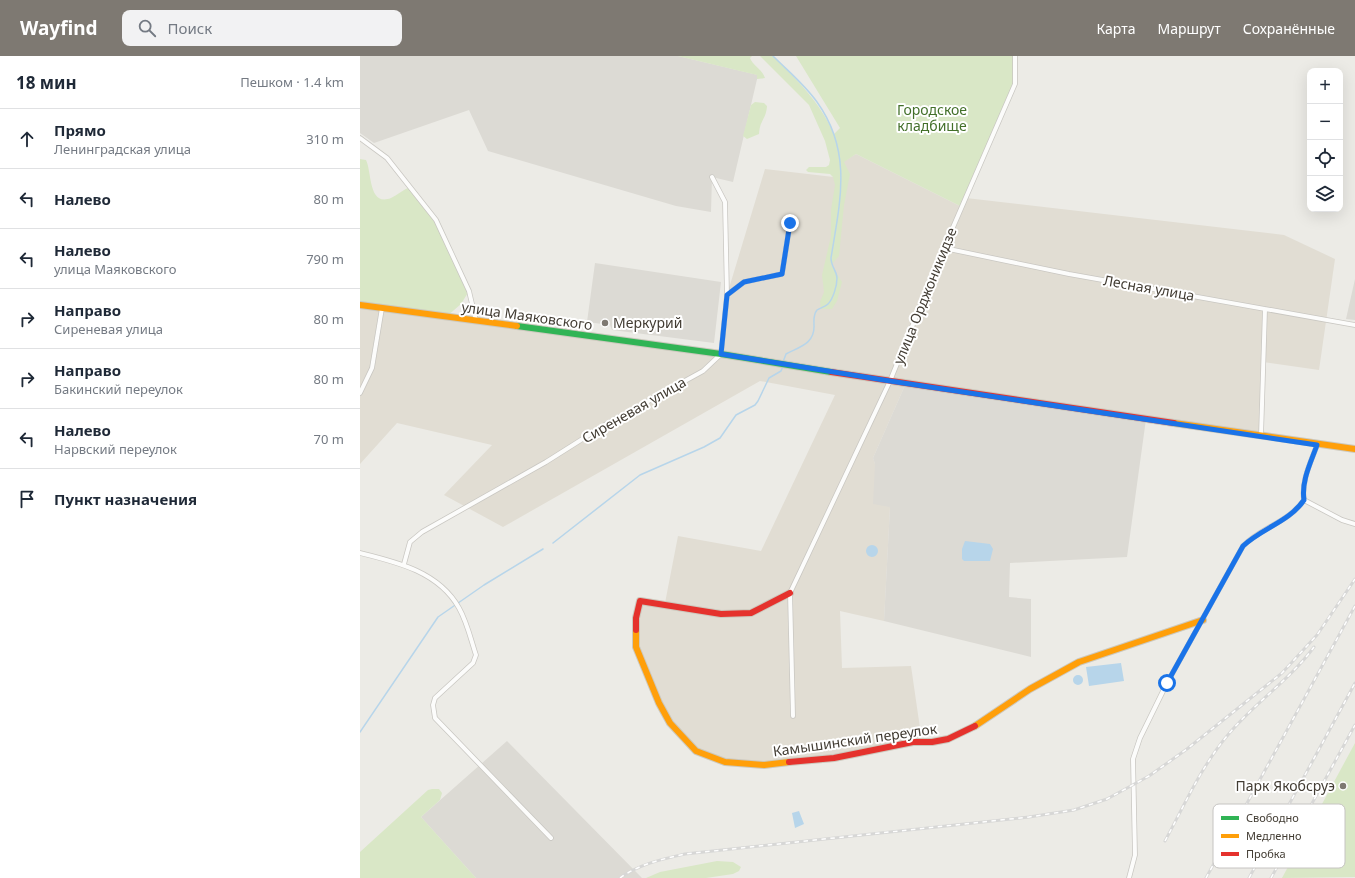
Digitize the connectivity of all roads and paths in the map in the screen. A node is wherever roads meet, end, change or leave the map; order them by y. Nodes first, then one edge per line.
1 (1015, 56) edge
2 (360, 138) edge
3 (712, 177) dead end
4 (790, 223) dead end
5 (944, 248) junction
6 (727, 295) junction
7 (360, 305) edge
8 (382, 308) junction
9 (1265, 309) junction
10 (476, 322) junction
11 (1355, 325) edge
12 (721, 354) junction
13 (890, 381) junction
14 (360, 392) edge
15 (1261, 436) junction
16 (1317, 445) junction
17 (1355, 449) edge
18 (1304, 500) junction
19 (1355, 524) edge
20 (360, 553) edge
21 (404, 564) junction
22 (790, 593) junction
23 (1203, 620) junction
24 (793, 716) dead end
25 (550, 838) dead end
26 (1129, 878) edge

1 - 5 street, улица Орджоникидзе
2 - 10 street
3 - 6 street
4 - 6 street
5 - 9 street, Лесная улица
5 - 13 street, улица Орджоникидзе
6 - 12 street
7 - 8 street, улица Маяковского
8 - 10 street, улица Маяковского
8 - 14 street
9 - 11 street, Лесная улица
9 - 15 street
10 - 12 street, улица Маяковского
12 - 13 street, улица Маяковского
12 - 21 street, Сиреневая улица
13 - 15 street, улица Маяковского
13 - 22 street, улица Орджоникидзе
15 - 16 street, улица Маяковского
16 - 17 street, улица Маяковского
16 - 18 street
18 - 19 street
18 - 23 street
20 - 21 street
21 - 25 street
22 - 23 street, Камышинский переулок
22 - 24 street
23 - 26 street

